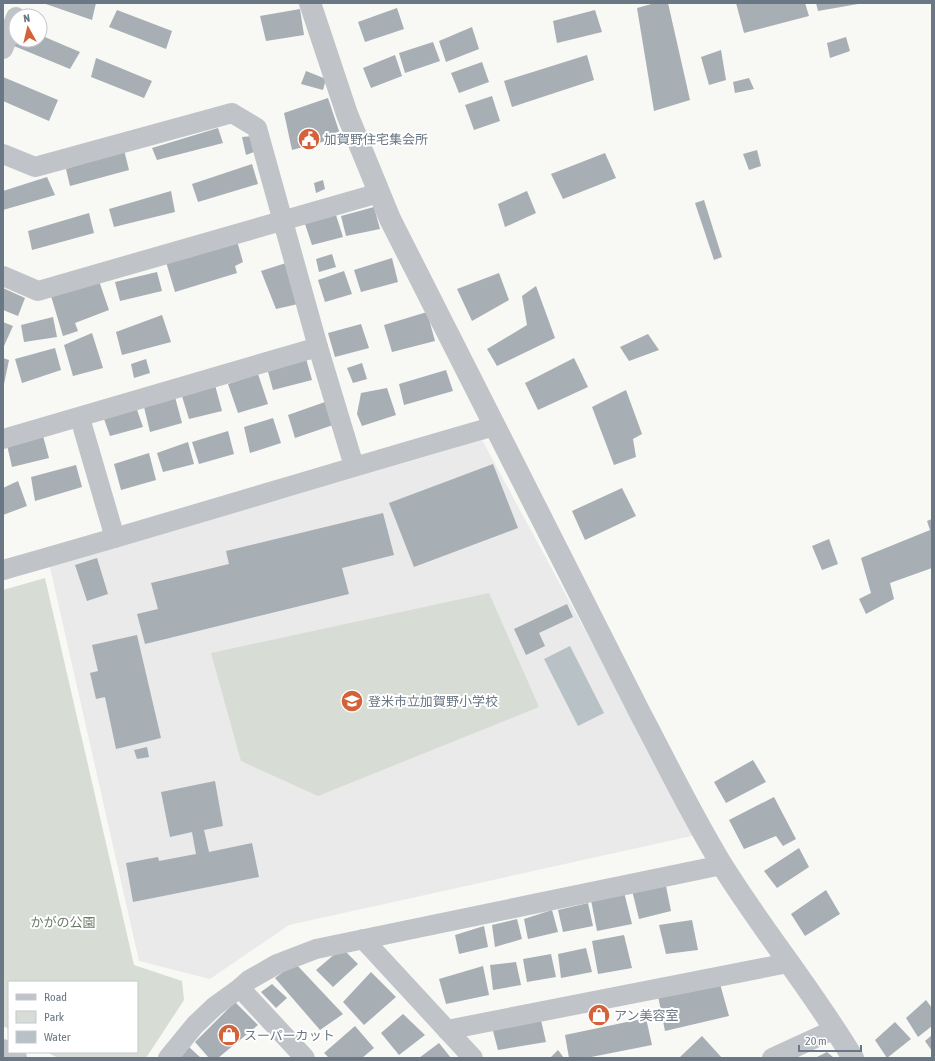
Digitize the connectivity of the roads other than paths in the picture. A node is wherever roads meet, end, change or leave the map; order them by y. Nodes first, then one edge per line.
1 (310, 3) edge
2 (8, 36) edge
3 (3, 49) edge
4 (3, 154) edge
5 (379, 193) junction
6 (282, 220) junction
7 (3, 276) edge
8 (318, 347) junction
9 (80, 418) junction
10 (495, 426) junction
11 (3, 439) edge
12 (354, 466) junction
13 (115, 538) junction
14 (3, 570) edge
15 (722, 865) junction
16 (363, 938) junction
17 (788, 963) junction
18 (240, 988) junction
19 (835, 1029) junction
20 (447, 1030) junction
21 (3, 1050) edge
22 (16, 1058) edge
23 (168, 1058) edge
24 (305, 1058) edge
25 (473, 1058) edge
26 (772, 1058) edge
27 (853, 1058) edge

1 - 5 street
2 - 3 street
4 - 6 street
5 - 6 street
5 - 10 street
6 - 7 street
6 - 8 street
8 - 9 street
8 - 12 street
9 - 11 street
9 - 13 street
10 - 12 street
10 - 15 street
12 - 13 street
13 - 14 street
15 - 16 street
15 - 17 street
16 - 18 street
16 - 20 street
17 - 19 street
17 - 20 street
18 - 23 street
18 - 24 street
19 - 26 street
19 - 27 street
20 - 25 street
21 - 22 street

